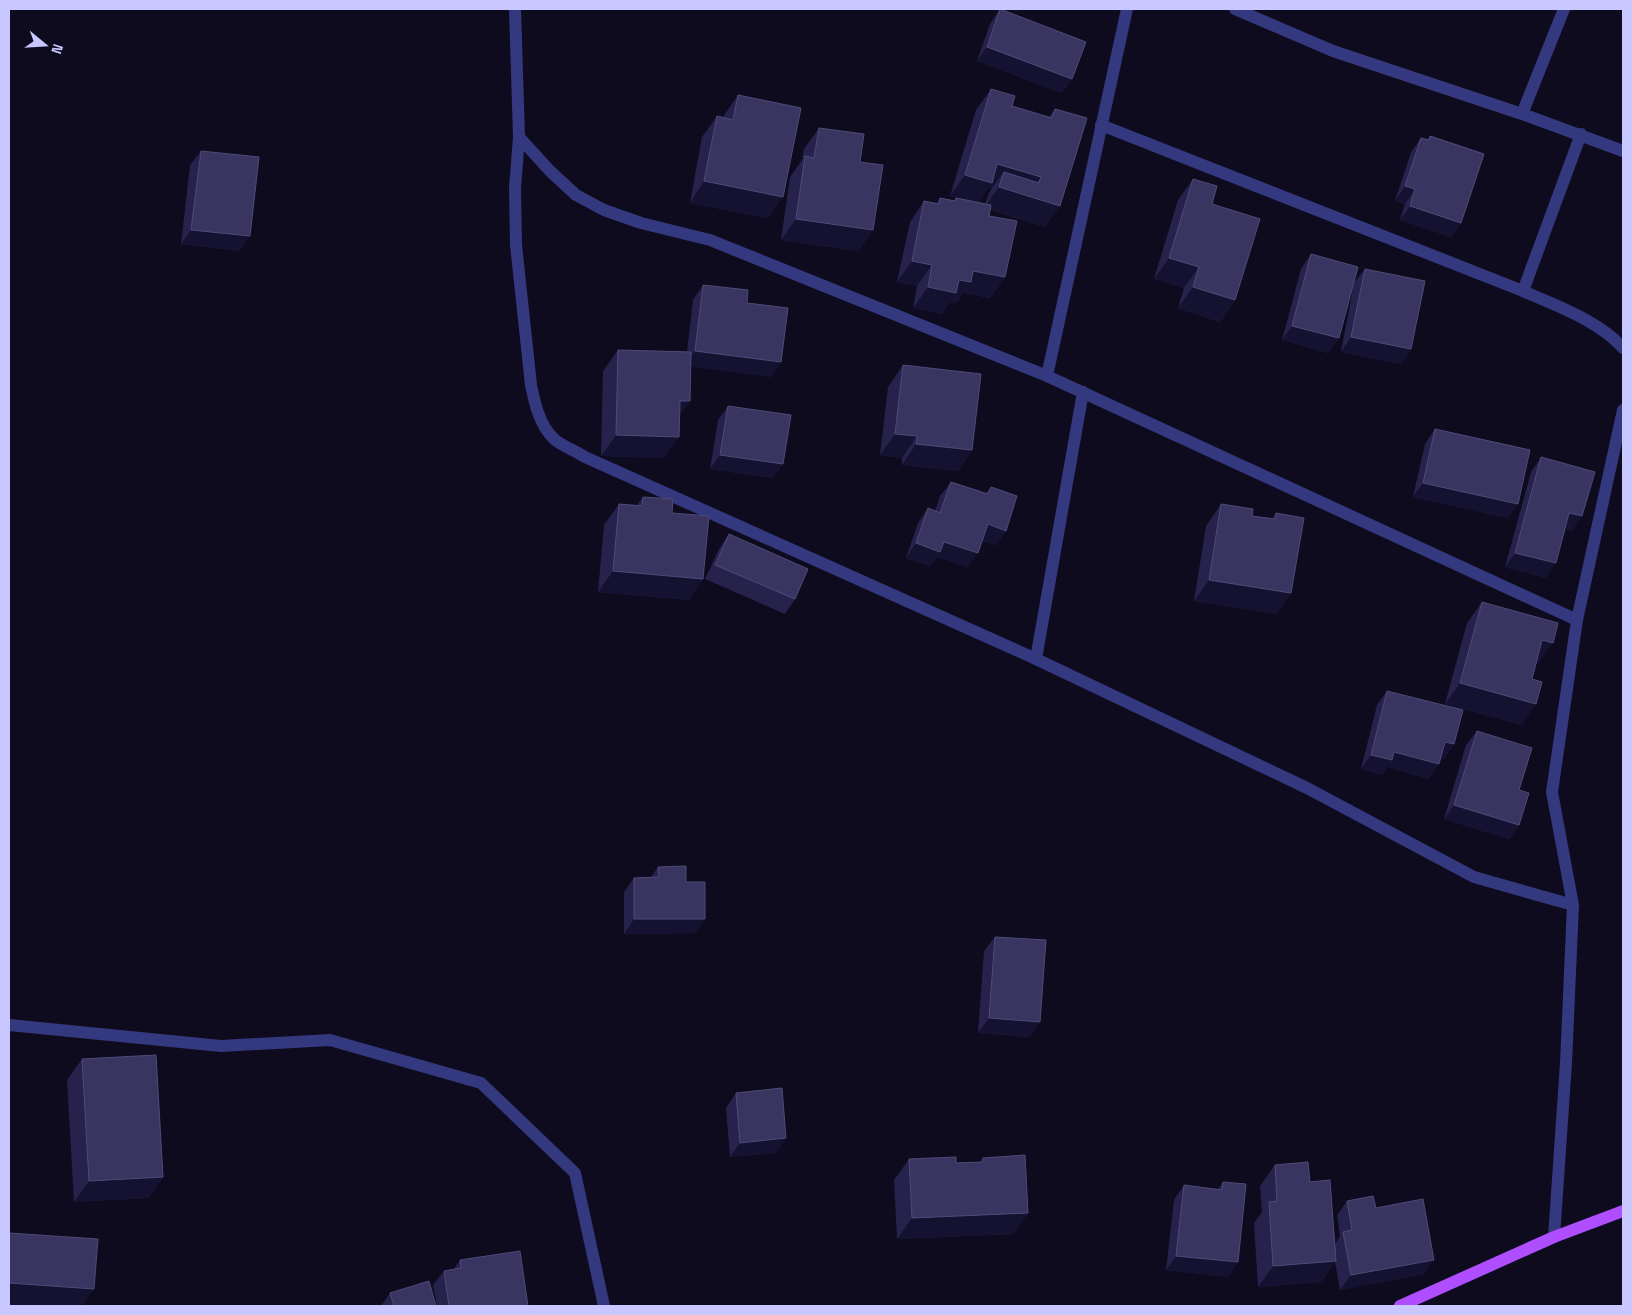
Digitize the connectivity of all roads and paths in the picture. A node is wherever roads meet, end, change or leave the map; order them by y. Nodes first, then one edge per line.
1 (515, 9) edge
2 (1127, 9) edge
3 (1236, 9) edge
4 (1564, 9) edge
5 (1522, 114) junction
6 (1102, 125) junction
7 (1582, 134) junction
8 (519, 137) junction
9 (1623, 151) edge
10 (1523, 291) junction
11 (1623, 348) edge
12 (1047, 376) junction
13 (1083, 392) junction
14 (1623, 410) edge
15 (1577, 620) junction
16 (1036, 659) junction
17 (1573, 906) junction
18 (9, 1025) edge
19 (1623, 1211) edge
20 (1554, 1237) junction
21 (604, 1306) edge
22 (1400, 1306) edge

1 - 8 street
2 - 6 street
3 - 5 street
4 - 5 street
5 - 7 street
6 - 10 street
6 - 12 street
7 - 9 street
7 - 10 street
8 - 12 street
8 - 16 street
10 - 11 street
12 - 13 street
13 - 15 street
13 - 16 street
14 - 15 street
15 - 17 street
16 - 17 street
17 - 20 street
18 - 21 street
19 - 20 main road
20 - 22 main road

